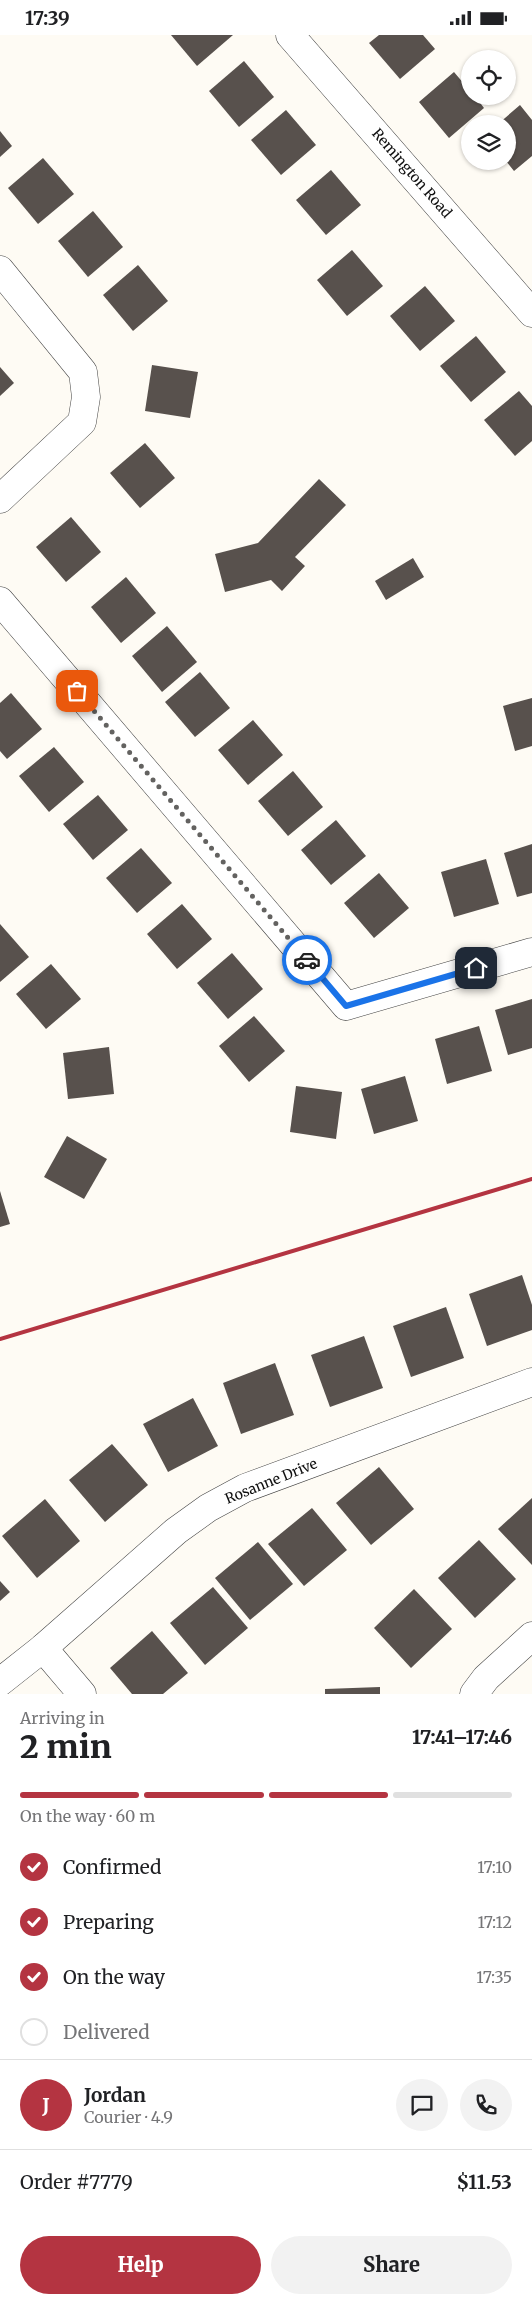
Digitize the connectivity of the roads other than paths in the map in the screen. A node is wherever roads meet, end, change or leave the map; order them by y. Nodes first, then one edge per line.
1 (290, 35) edge
2 (0, 270) edge
3 (532, 313) edge
4 (0, 499) edge
5 (0, 601) edge
6 (532, 952) edge
7 (532, 1382) edge
8 (532, 1637) edge
9 (43, 1648) junction
10 (0, 1681) edge
11 (82, 1694) edge
12 (474, 1694) edge

1 - 3 street, Remington Road
2 - 4 street
5 - 6 street
7 - 9 street, Rosanne Drive
8 - 12 street
9 - 10 street, Rosanne Drive
9 - 11 street

